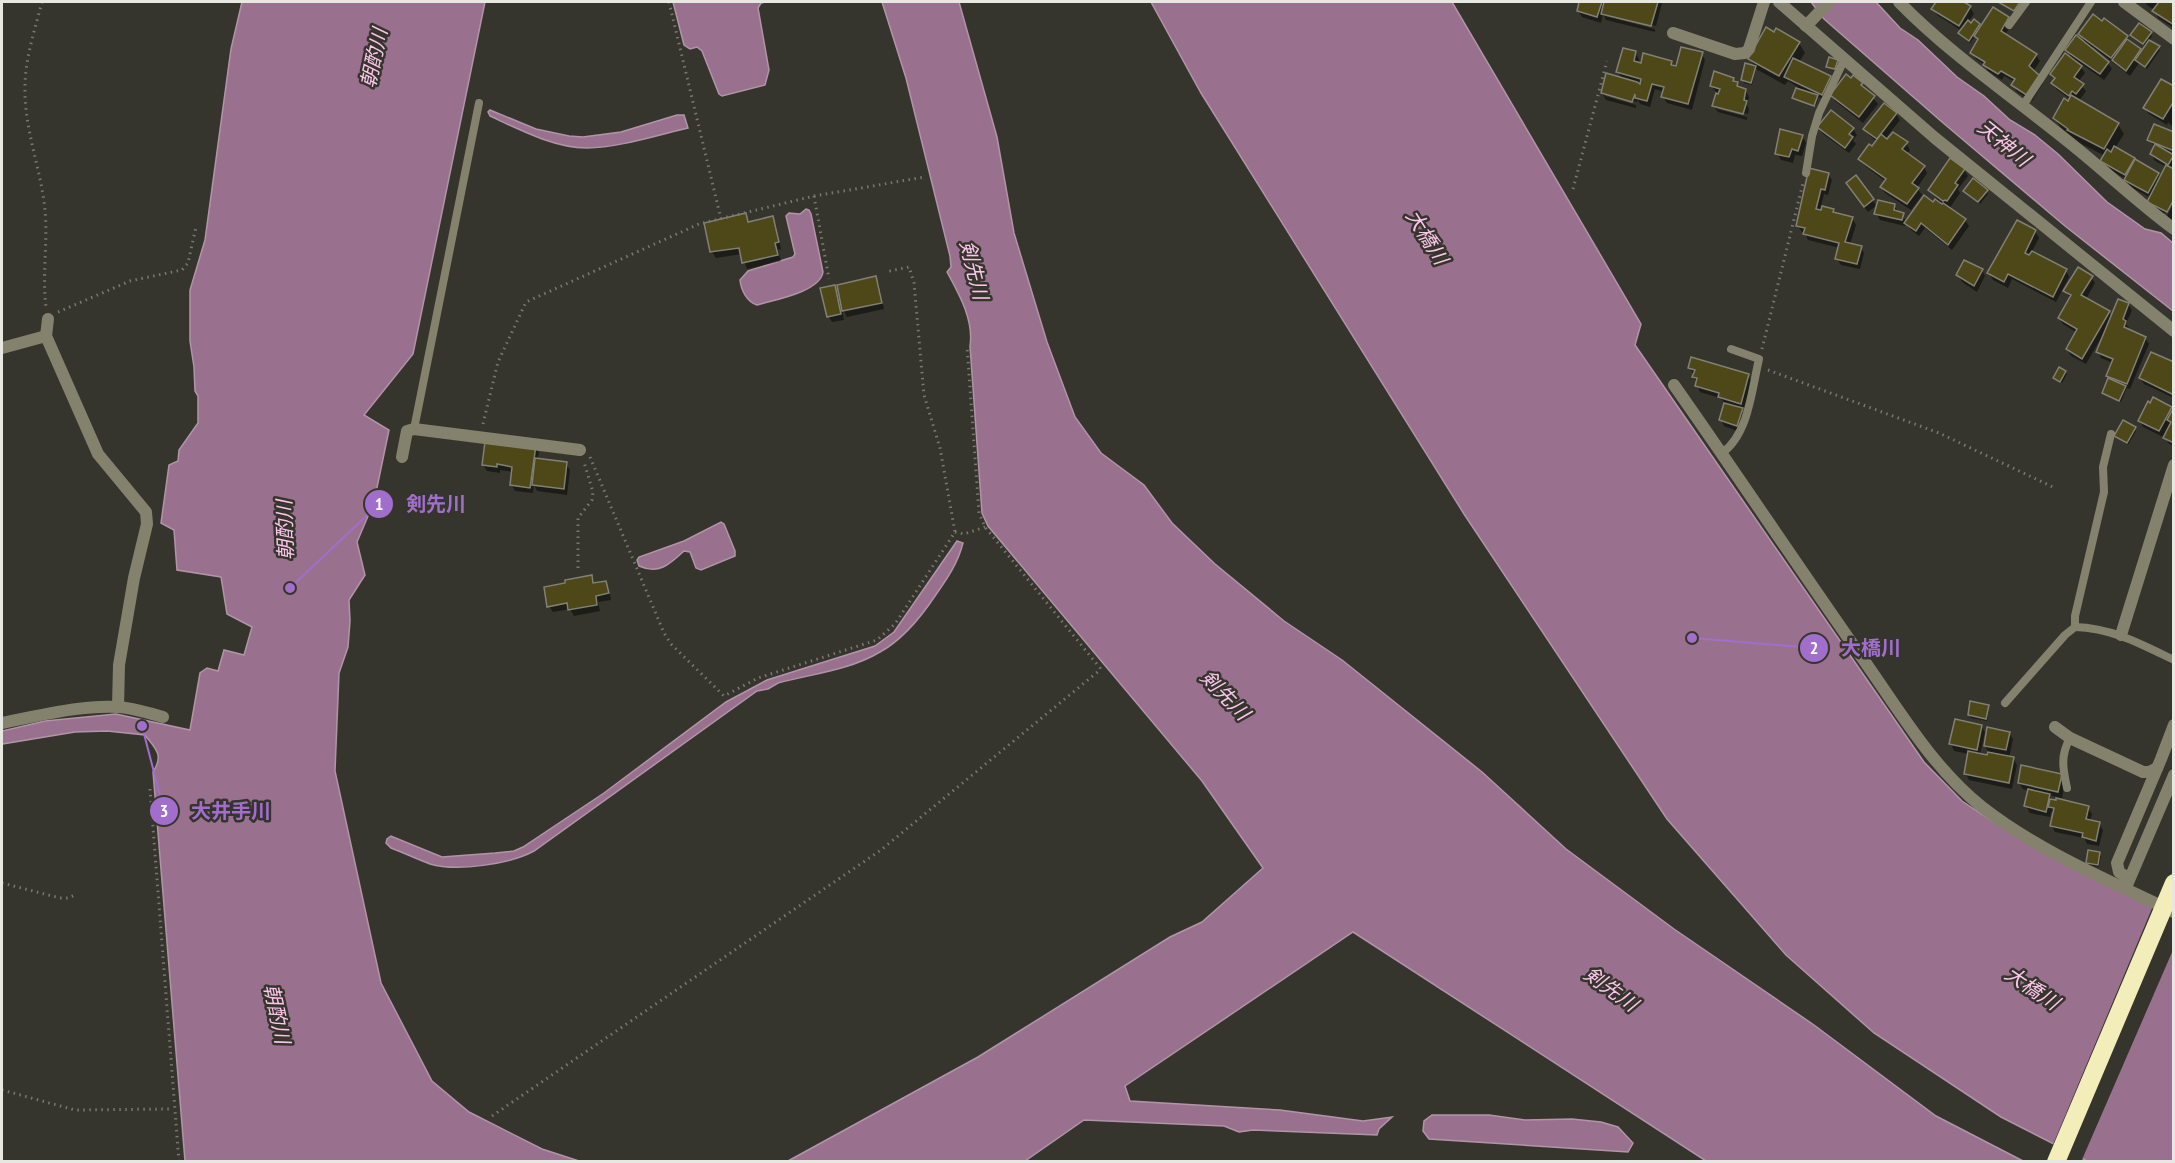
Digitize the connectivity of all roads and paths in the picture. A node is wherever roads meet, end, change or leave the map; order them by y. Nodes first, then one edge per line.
1 (42, 2) edge
2 (669, 2) edge
3 (1764, 2) edge
4 (1779, 2) edge
5 (1829, 2) edge
6 (1899, 2) edge
7 (2026, 2) edge
8 (2091, 2) edge
9 (2124, 2) edge
10 (1807, 25) junction
11 (2009, 25) dead end
12 (1673, 33) dead end
13 (2174, 39) edge
14 (1844, 60) junction
15 (1607, 61) dead end
16 (478, 103) dead end
17 (2022, 107) junction
18 (1806, 173) joint
19 (925, 177) dead end
20 (1573, 189) dead end
21 (814, 196) junction
22 (721, 219) junction
23 (196, 227) dead end
24 (2174, 229) edge
25 (885, 272) dead end
26 (829, 279) dead end
27 (48, 319) junction
28 (2174, 332) edge
29 (46, 336) junction
30 (967, 346) dead end
31 (2, 348) edge
32 (1731, 349) dead end
33 (1758, 363) junction
34 (1674, 385) dead end
35 (414, 429) junction
36 (2111, 434) dead end
37 (480, 436) junction
38 (585, 453) junction
39 (1722, 453) junction
40 (402, 457) dead end
41 (2174, 465) edge
42 (2055, 488) dead end
43 (985, 527) junction
44 (955, 532) junction
45 (578, 568) dead end
46 (2075, 627) junction
47 (2121, 635) junction
48 (2174, 660) edge
49 (2005, 703) dead end
50 (118, 707) junction
51 (163, 717) dead end
52 (2, 723) edge
53 (2174, 724) edge
54 (2055, 726) dead end
55 (2070, 738) junction
56 (2157, 768) junction
57 (2174, 775) edge
58 (2067, 788) dead end
59 (150, 789) dead end
60 (2174, 883) edge
61 (2, 884) edge
62 (2127, 884) junction
63 (75, 895) dead end
64 (2174, 912) edge
65 (2, 1090) edge
66 (173, 1109) junction
67 (492, 1116) dead end
68 (179, 1161) edge
69 (2056, 1161) edge

1 - 27 path
2 - 22 path
3 - 12 street
4 - 10 street
5 - 10 street
6 - 17 street
7 - 11 lane
8 - 17 lane
9 - 13 street
10 - 14 street
14 - 18 lane
14 - 28 street
15 - 20 path
16 - 35 lane
17 - 24 street
18 - 33 path
19 - 21 path
21 - 22 path
21 - 26 path
22 - 37 path
23 - 27 path
25 - 44 path
27 - 29 street
29 - 31 street
29 - 50 street
30 - 43 path
32 - 33 lane
33 - 39 lane
33 - 42 path
34 - 39 street
35 - 37 street
35 - 40 street
36 - 46 lane
37 - 38 street
38 - 44 path
38 - 45 path
39 - 62 street
41 - 47 street
43 - 44 path
43 - 67 path
46 - 47 lane
46 - 49 lane
47 - 48 lane
50 - 51 street
50 - 52 street
53 - 56 street
54 - 55 street
55 - 56 street
55 - 58 lane
56 - 62 street
57 - 62 street
59 - 66 path
60 - 69 highway, bridge
61 - 63 path
62 - 64 street
65 - 66 path
66 - 68 path

